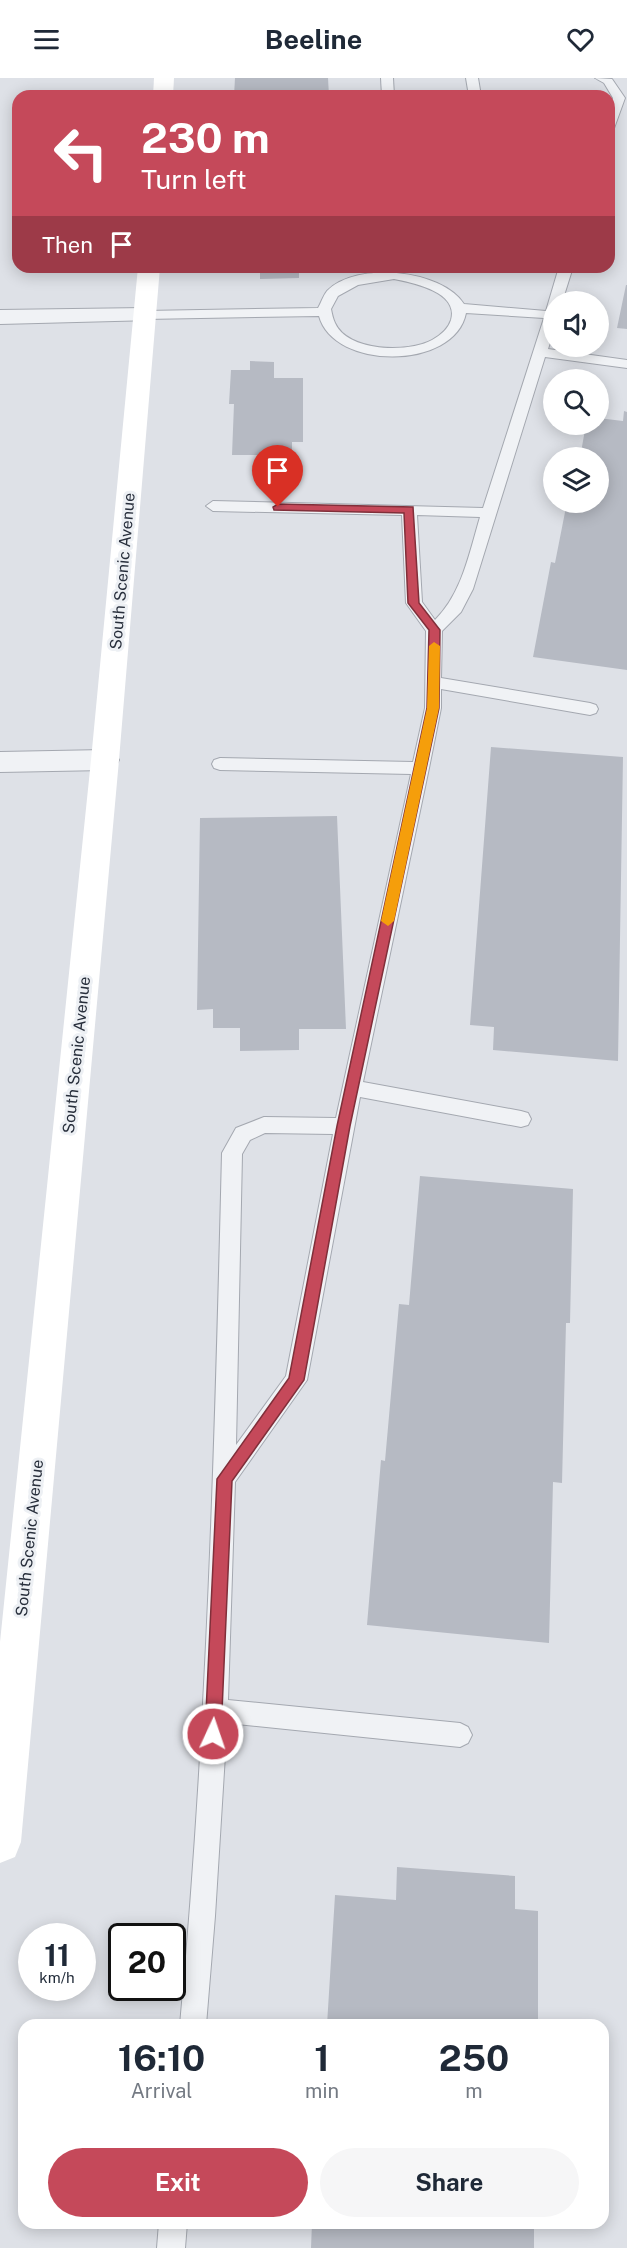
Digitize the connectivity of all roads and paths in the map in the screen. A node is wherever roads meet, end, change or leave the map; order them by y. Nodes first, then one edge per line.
1 (601, 78) edge
2 (621, 111) edge
3 (148, 273) edge
4 (386, 273) edge
5 (400, 273) edge
6 (564, 273) edge
7 (558, 291) edge
8 (457, 308) junction
9 (543, 308) edge
10 (323, 312) junction
11 (145, 315) junction
12 (0, 317) edge
13 (543, 342) edge
14 (540, 352) junction
15 (627, 364) edge
16 (213, 506) dead end
17 (409, 510) junction
18 (489, 513) junction
19 (434, 630) junction
20 (434, 682) junction
21 (590, 710) dead end
22 (105, 760) junction
23 (0, 762) edge
24 (220, 764) dead end
25 (421, 768) junction
26 (352, 1088) junction
27 (521, 1119) dead end
28 (344, 1126) junction
29 (224, 1479) junction
30 (214, 1710) junction
31 (460, 1735) dead end
32 (0, 1842) edge
33 (194, 2019) edge
34 (173, 2229) edge
35 (171, 2248) edge

1 - 2 lane
3 - 11 main road, South Scenic Avenue
4 - 10 lane
5 - 8 lane
6 - 7 lane
8 - 9 lane
8 - 10 lane
10 - 11 lane
11 - 12 street
11 - 22 main road, South Scenic Avenue
13 - 14 lane
14 - 15 lane
14 - 18 lane
16 - 17 lane
17 - 18 lane
17 - 19 lane
18 - 19 lane
19 - 20 lane
20 - 21 lane
20 - 25 lane
22 - 23 street
22 - 32 main road, South Scenic Avenue
24 - 25 lane
25 - 26 lane
26 - 27 lane
26 - 28 lane
28 - 29 lane
28 - 29 lane
29 - 30 lane
30 - 31 lane
30 - 33 lane
34 - 35 lane

